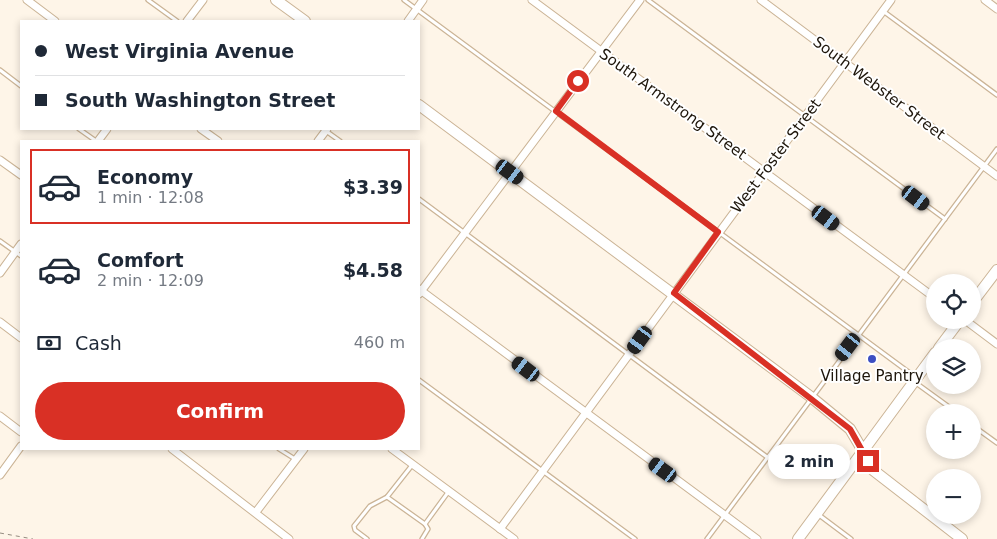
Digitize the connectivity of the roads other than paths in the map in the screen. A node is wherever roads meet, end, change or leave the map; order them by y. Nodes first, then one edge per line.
1 (27, 0) edge
2 (148, 0) edge
3 (203, 0) edge
4 (276, 0) edge
5 (404, 0) edge
6 (423, 0) edge
7 (532, 0) edge
8 (640, 0) edge
9 (648, 0) edge
10 (761, 0) edge
11 (891, 0) edge
12 (985, 0) edge
13 (417, 9) junction
14 (997, 9) edge
15 (883, 10) junction
16 (54, 20) edge
17 (176, 20) edge
18 (188, 20) edge
19 (304, 20) edge
20 (409, 20) edge
21 (601, 51) junction
22 (845, 62) junction
23 (0, 70) edge
24 (20, 85) edge
25 (997, 94) edge
26 (420, 106) edge
27 (556, 111) junction
28 (806, 115) junction
29 (80, 130) edge
30 (106, 130) edge
31 (202, 130) edge
32 (327, 130) edge
33 (96, 140) edge
34 (98, 140) edge
35 (217, 140) edge
36 (339, 140) edge
37 (997, 149) edge
38 (0, 160) edge
39 (984, 166) junction
40 (510, 172) junction
41 (764, 172) junction
42 (20, 174) edge
43 (997, 176) edge
44 (420, 200) edge
45 (945, 220) junction
46 (718, 232) junction
47 (464, 233) junction
48 (0, 241) edge
49 (18, 254) edge
50 (997, 270) edge
51 (0, 273) edge
52 (904, 275) junction
53 (420, 290) edge
54 (926, 291) edge
55 (981, 291) edge
56 (420, 292) edge
57 (674, 293) junction
58 (0, 322) edge
59 (977, 329) edge
60 (858, 335) junction
61 (20, 337) edge
62 (997, 344) edge
63 (628, 356) junction
64 (926, 365) edge
65 (915, 380) junction
66 (420, 381) edge
67 (811, 397) junction
68 (946, 404) edge
69 (586, 413) junction
70 (0, 416) edge
71 (20, 431) edge
72 (981, 431) edge
73 (997, 443) edge
74 (20, 447) edge
75 (173, 450) edge
76 (280, 450) edge
77 (303, 450) edge
78 (393, 450) edge
79 (863, 451) junction
80 (767, 457) junction
81 (295, 460) junction
82 (413, 464) junction
83 (544, 470) junction
84 (0, 475) edge
85 (449, 491) junction
86 (387, 497) junction
87 (256, 512) junction
88 (818, 514) junction
89 (725, 515) junction
90 (425, 524) junction
91 (500, 529) junction
92 (290, 539) edge
93 (367, 539) edge
94 (422, 539) edge
95 (514, 539) edge
96 (635, 539) edge
97 (707, 539) edge
98 (757, 539) edge
99 (798, 539) edge
100 (851, 539) edge
101 (962, 539) edge

1 - 16 street
2 - 17 lane
3 - 18 street
4 - 19 main road
5 - 13 lane
6 - 13 street
7 - 21 street, South Armstrong Street
8 - 21 street
9 - 28 lane
10 - 22 street, South Webster Street
11 - 15 street, West Foster Street
12 - 14 street
13 - 20 street
13 - 27 lane
15 - 22 street, West Foster Street
15 - 25 lane
21 - 27 street
21 - 41 street, South Armstrong Street
22 - 28 street, West Foster Street
22 - 39 street, South Webster Street
23 - 24 lane
26 - 40 main road
27 - 40 street
27 - 46 lane
28 - 41 street, West Foster Street
28 - 45 lane
29 - 33 lane
30 - 34 street
31 - 35 street
32 - 36 lane
37 - 39 lane
38 - 42 street
39 - 43 street, South Webster Street
39 - 45 lane
40 - 47 street
40 - 57 main road
41 - 46 street, West Foster Street
41 - 52 street, South Armstrong Street
44 - 47 lane
45 - 52 lane
46 - 57 street, West Foster Street
46 - 60 lane
47 - 53 street
47 - 63 lane
48 - 49 lane
49 - 51 street
50 - 55 main road
52 - 54 street, South Armstrong Street
52 - 60 lane
56 - 69 street
57 - 63 street, West Foster Street
57 - 67 main road
58 - 61 street
59 - 62 street
60 - 65 lane
60 - 67 lane
63 - 69 street, West Foster Street
63 - 80 lane
64 - 65 main road
65 - 68 lane
65 - 79 main road
66 - 83 lane
67 - 79 main road
67 - 80 lane
69 - 83 street, West Foster Street
69 - 89 street
70 - 71 street
72 - 73 lane
74 - 84 street
75 - 87 street
76 - 81 lane
77 - 81 street
78 - 82 street
79 - 88 main road
79 - 101 main road
80 - 89 lane
81 - 87 street
82 - 85 street
82 - 86 lane
83 - 91 street, West Foster Street
83 - 96 lane
85 - 90 lane
85 - 91 street
86 - 90 lane
86 - 93 lane
87 - 92 street
88 - 99 main road
88 - 100 lane
89 - 97 lane
89 - 98 street
90 - 94 lane
91 - 95 street

